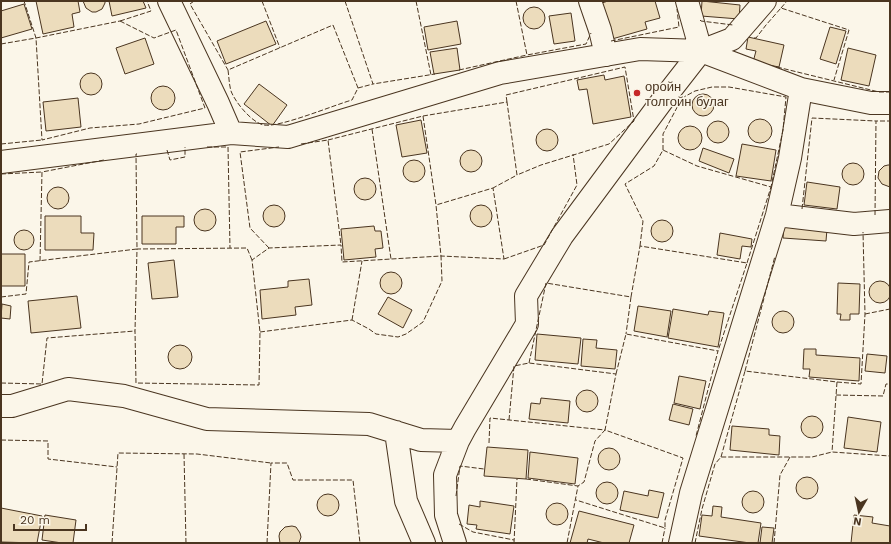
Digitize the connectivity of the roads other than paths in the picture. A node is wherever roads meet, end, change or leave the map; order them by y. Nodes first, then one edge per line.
1 (169, 1) edge
2 (590, 1) edge
3 (687, 1) edge
4 (765, 1) edge
5 (701, 51) junction
6 (606, 55) junction
7 (801, 89) junction
8 (890, 104) edge
9 (231, 133) junction
10 (1, 162) edge
11 (777, 215) junction
12 (890, 221) edge
13 (1, 406) edge
14 (396, 432) junction
15 (458, 440) junction
16 (424, 543) edge
17 (455, 543) edge
18 (680, 543) edge

1 - 9 street
2 - 6 street
3 - 5 street
4 - 5 street
5 - 6 street
5 - 7 street
5 - 15 street
6 - 9 street
7 - 8 street
7 - 11 street
9 - 10 street
11 - 12 street
11 - 18 street
13 - 14 street
14 - 15 street
14 - 16 street
15 - 17 street

